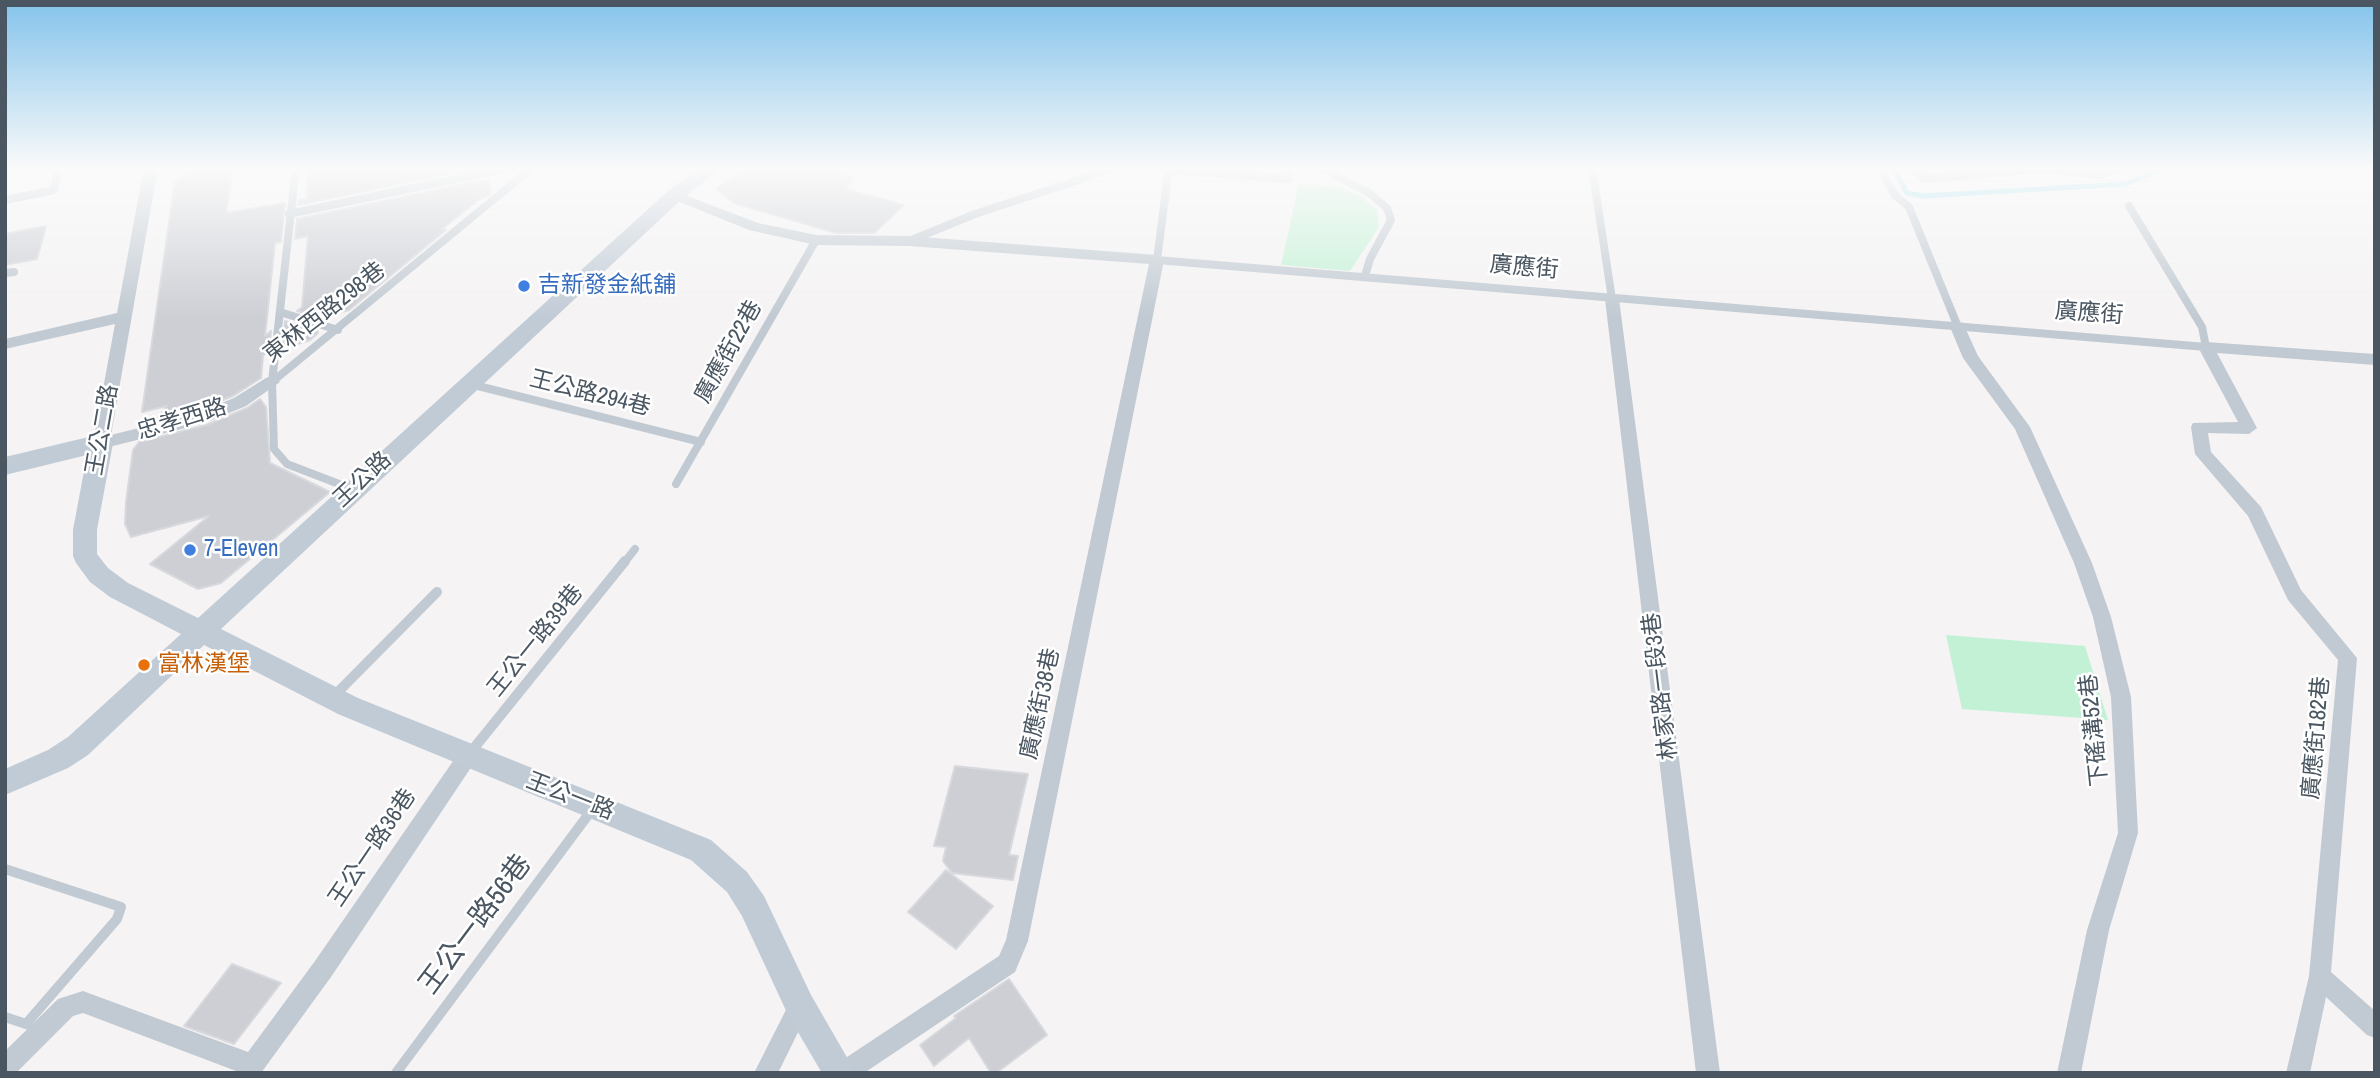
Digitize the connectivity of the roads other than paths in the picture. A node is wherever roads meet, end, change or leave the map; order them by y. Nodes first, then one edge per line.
1 (145, 217) edge
2 (289, 217) edge
3 (473, 217) edge
4 (651, 217) edge
5 (730, 217) edge
6 (968, 217) edge
7 (1163, 217) edge
8 (1390, 217) edge
9 (1600, 217) edge
10 (1913, 217) edge
11 (2137, 217) edge
12 (816, 240) junction
13 (909, 242) junction
14 (1157, 260) junction
15 (1365, 276) junction
16 (1612, 299) junction
17 (280, 312) junction
18 (124, 317) junction
19 (1958, 327) junction
20 (338, 330) junction
21 (5, 344) edge
22 (2206, 347) junction
23 (2375, 360) edge
24 (272, 382) junction
25 (468, 384) junction
26 (701, 442) junction
27 (101, 443) junction
28 (5, 466) edge
29 (676, 484) dead end
30 (352, 489) junction
31 (635, 549) dead end
32 (437, 592) dead end
33 (198, 632) junction
34 (332, 698) junction
35 (467, 757) junction
36 (5, 782) edge
37 (594, 807) junction
38 (5, 869) edge
39 (2320, 976) junction
40 (800, 1006) junction
41 (5, 1017) edge
42 (33, 1026) junction
43 (2375, 1027) edge
44 (5, 1067) edge
45 (249, 1069) edge
46 (396, 1073) edge
47 (765, 1073) edge
48 (841, 1073) edge
49 (1708, 1073) edge
50 (2069, 1073) edge
51 (2298, 1073) edge

1 - 18 street, 王公二路
2 - 17 lane, 東林西路298巷
3 - 20 lane, 東林西路298巷
4 - 25 street, 王公路
5 - 12 street, 廣應街
6 - 13 lane
7 - 14 lane
8 - 15 lane
9 - 16 lane
10 - 19 lane
11 - 22 lane
12 - 13 street, 廣應街
12 - 26 lane, 廣應街22巷
13 - 14 street, 廣應街
14 - 15 lane, 廣應街
14 - 48 street, 廣應街38巷
15 - 16 lane, 廣應街
16 - 19 lane, 廣應街
16 - 49 street, 林家路一段3巷
17 - 20 lane
17 - 24 lane, 東林西路298巷
18 - 21 street
18 - 27 street, 王公二路
19 - 22 lane, 廣應街
19 - 50 street, 下磘溝52巷
20 - 24 lane, 東林西路298巷
22 - 23 street, 廣應街
22 - 39 street, 廣應街182巷
24 - 27 street, 忠孝西路
24 - 30 lane
25 - 26 lane, 王公路294巷
25 - 30 street, 王公路
26 - 29 lane, 廣應街22巷
27 - 28 street, 忠孝西路
27 - 33 street, 王公二路
30 - 33 street, 王公路
31 - 35 lane, 王公一路39巷
32 - 34 lane
33 - 34 street, 王公一路
33 - 36 street, 王公路
34 - 35 street, 王公一路
35 - 37 street, 王公一路
35 - 45 street, 王公一路36巷
37 - 40 street, 王公一路
37 - 46 lane, 王公一路56巷
38 - 42 lane
39 - 43 street
39 - 51 street, 廣應街182巷
40 - 47 street
40 - 48 street, 王公一路
41 - 42 lane
42 - 44 street
42 - 45 street

